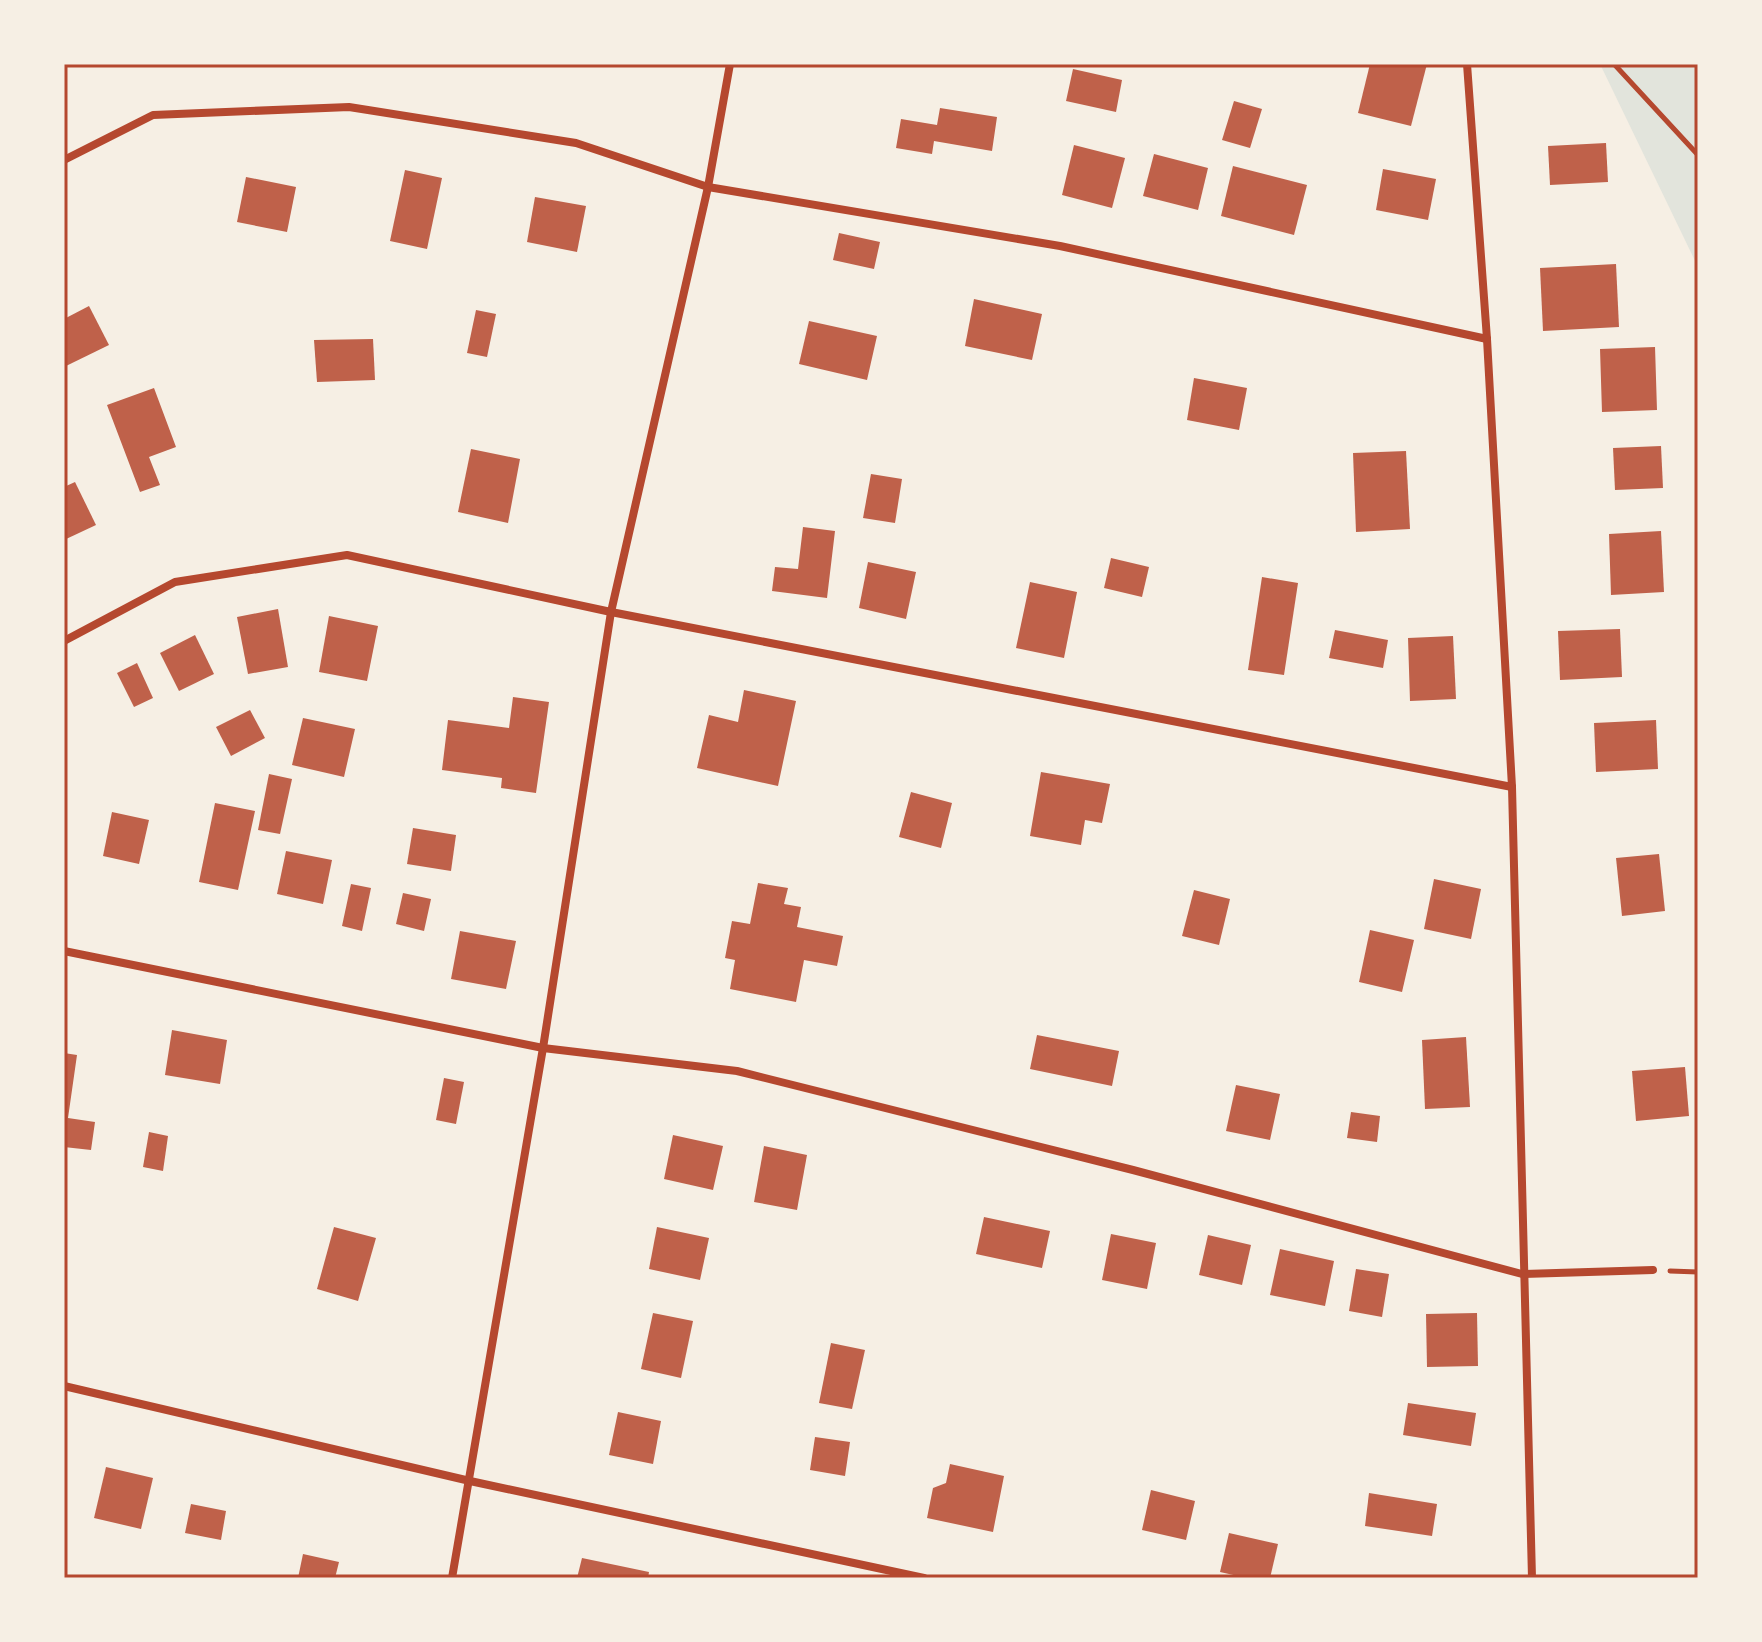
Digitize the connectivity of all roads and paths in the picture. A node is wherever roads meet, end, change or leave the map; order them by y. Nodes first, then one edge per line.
1 (730, 64) edge
2 (1467, 64) edge
3 (1614, 64) edge
4 (1698, 155) edge
5 (64, 160) edge
6 (708, 187) junction
7 (1487, 339) junction
8 (611, 612) junction
9 (64, 641) edge
10 (1512, 787) junction
11 (64, 951) edge
12 (543, 1048) junction
13 (1653, 1270) dead end
14 (1522, 1274) junction
15 (64, 1386) edge
16 (470, 1481) junction
17 (452, 1578) edge
18 (924, 1578) edge
19 (1532, 1578) edge

1 - 6 street
2 - 7 street
3 - 4 path
5 - 6 street
6 - 7 street
6 - 8 street
7 - 10 street
8 - 9 street
8 - 10 street
8 - 12 street
10 - 14 street
11 - 12 street
12 - 14 street
12 - 16 street
13 - 14 street
14 - 19 street
15 - 16 street
16 - 17 street
16 - 18 street

